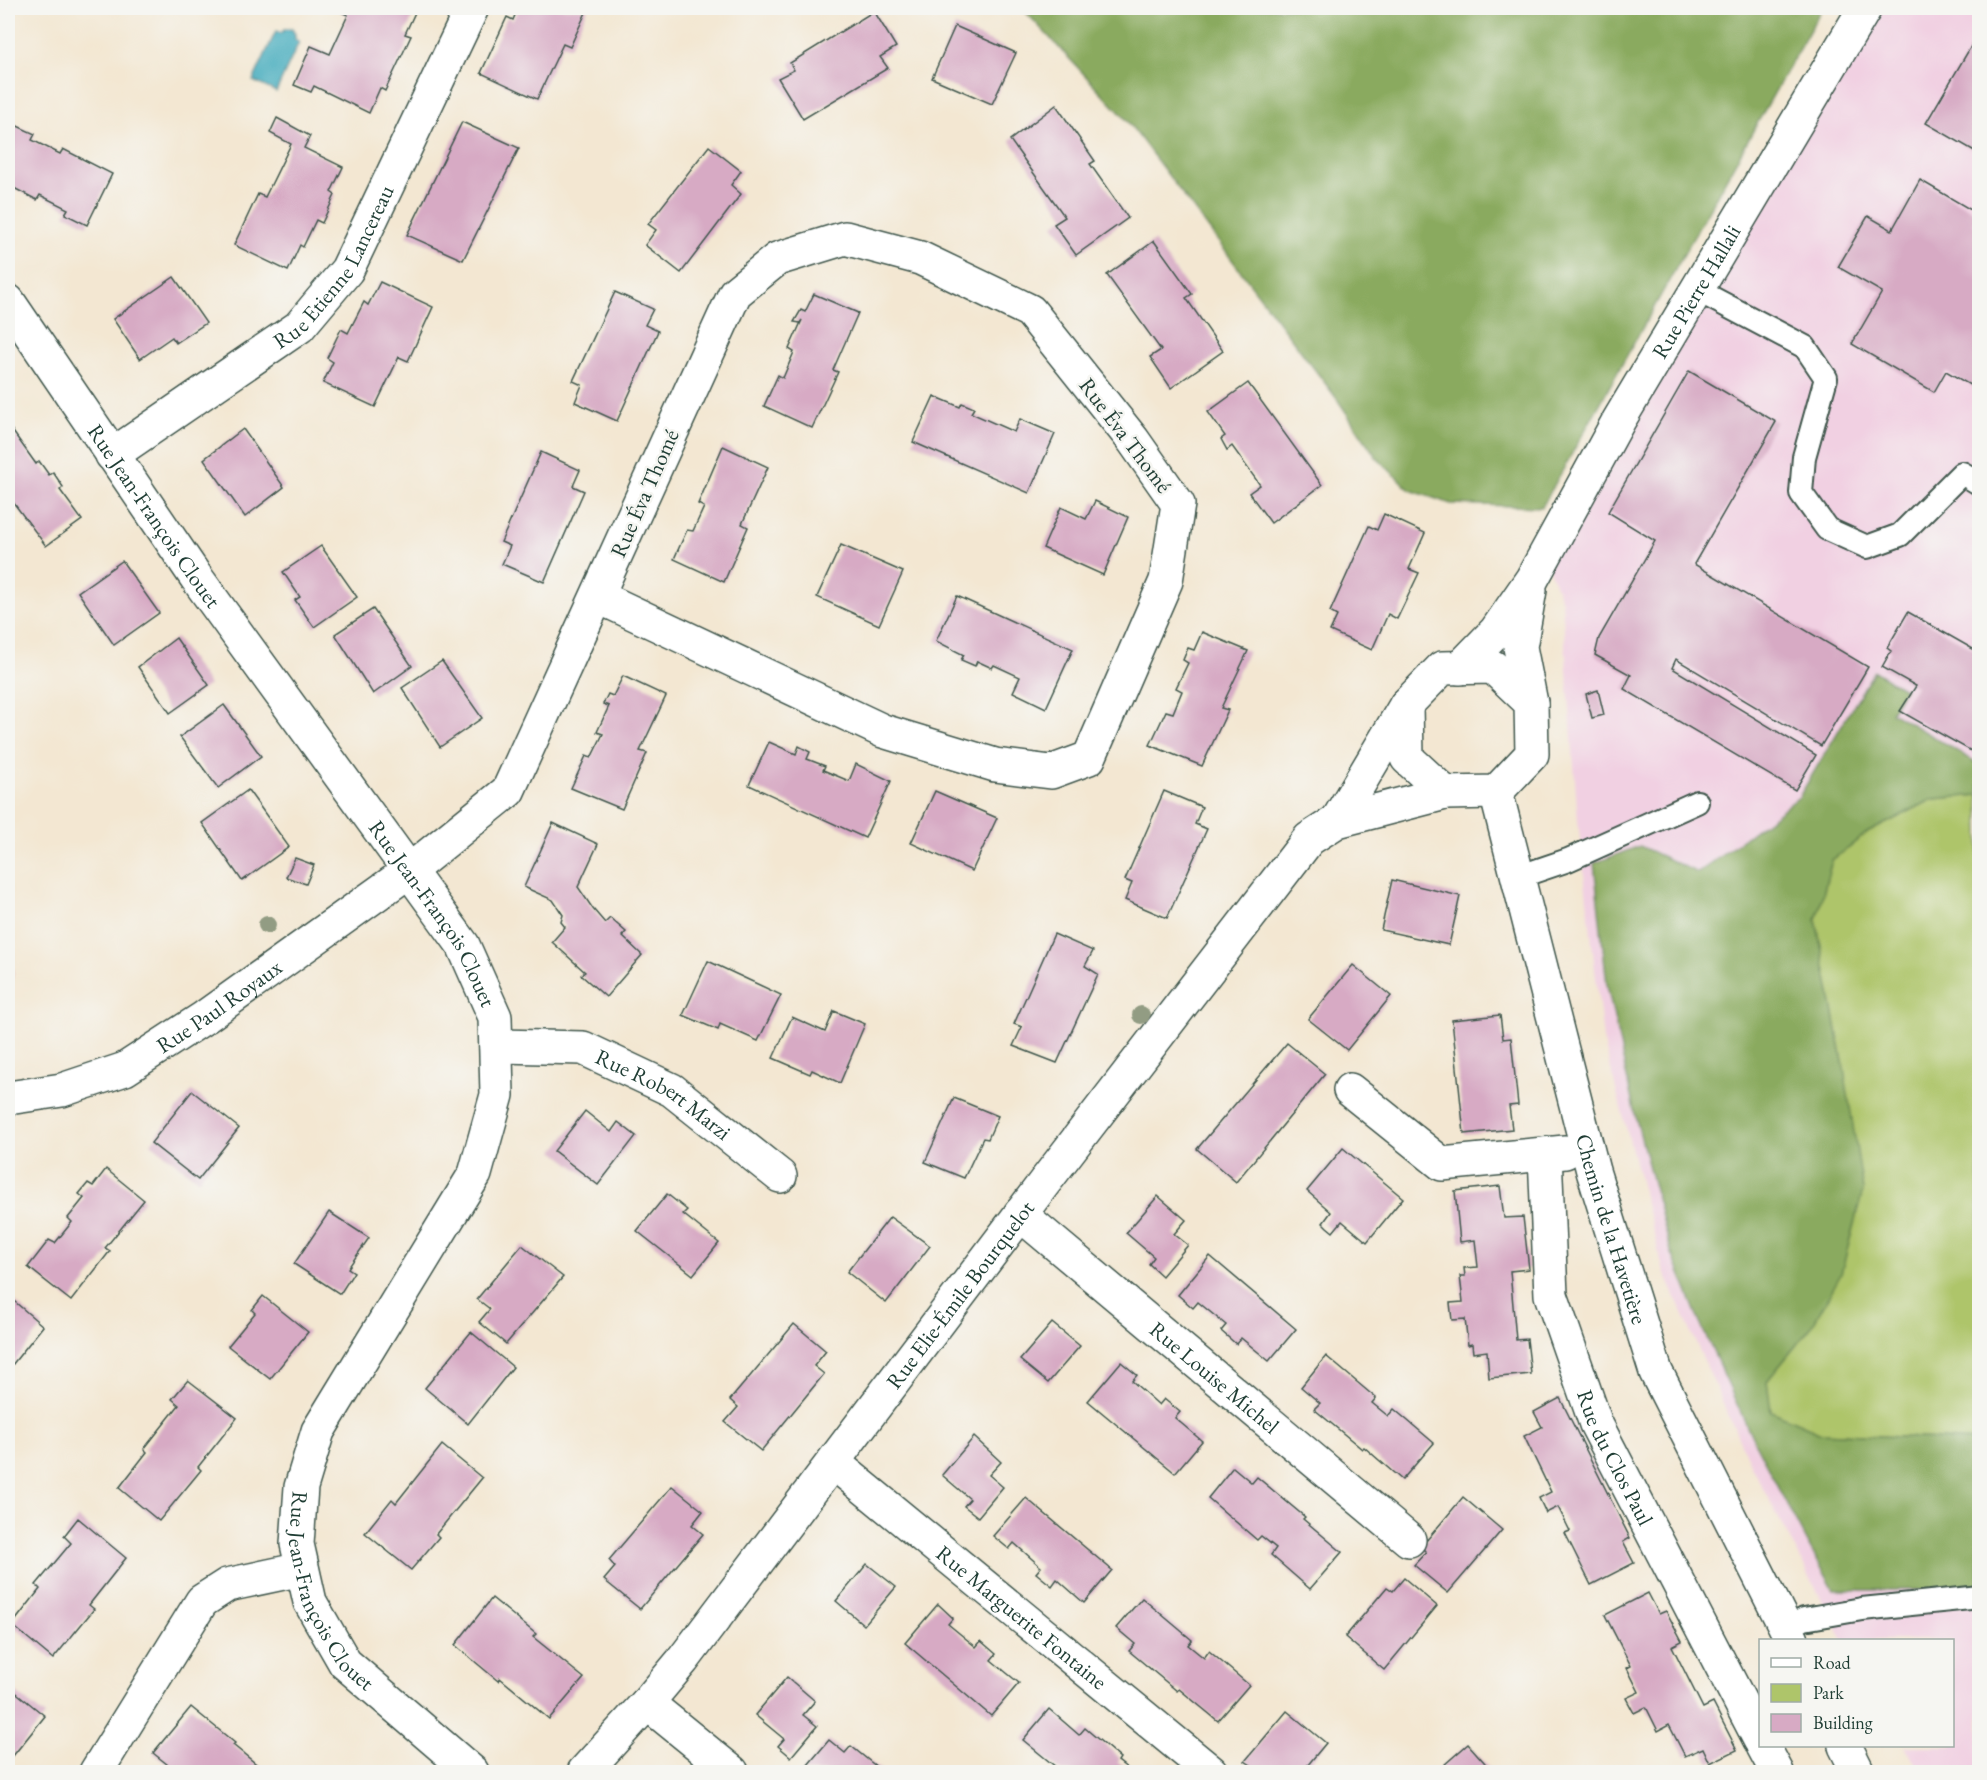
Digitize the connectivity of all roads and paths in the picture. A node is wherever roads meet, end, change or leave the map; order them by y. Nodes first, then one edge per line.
1 (472, 8) edge
2 (1865, 8) edge
3 (1696, 290) junction
4 (8, 301) edge
5 (112, 455) junction
6 (1980, 484) edge
7 (1532, 579) junction
8 (597, 596) junction
9 (1460, 668) junction
10 (1531, 703) junction
11 (1406, 705) junction
12 (1496, 792) junction
13 (1444, 793) junction
14 (1697, 802) dead end
15 (1337, 821) junction
16 (409, 871) junction
17 (1518, 877) junction
18 (496, 1046) junction
19 (1350, 1090) dead end
20 (8, 1098) edge
21 (1588, 1150) junction
22 (1545, 1154) junction
23 (780, 1176) dead end
24 (1020, 1215) junction
25 (834, 1463) junction
26 (1409, 1540) dead end
27 (302, 1569) junction
28 (1980, 1597) edge
29 (1789, 1635) edge
30 (647, 1703) junction
31 (1759, 1736) edge
32 (1764, 1747) edge
33 (1845, 1747) edge
34 (96, 1773) edge
35 (472, 1773) edge
36 (584, 1773) edge
37 (732, 1773) edge
38 (1211, 1773) edge
39 (1777, 1773) edge
40 (1858, 1773) edge

1 - 5 street, Rue Etienne Lancereau
2 - 3 street, Rue Pierre Hallali
3 - 6 lane
3 - 7 street, Rue Pierre Hallali
4 - 5 street, Rue Jean-François Clouet
5 - 16 street, Rue Jean-François Clouet
7 - 9 street, Rue Pierre Hallali
7 - 10 street, Rue Pierre Hallali
8 - 8 street, Rue Éva Thomé
8 - 16 street, Rue Éva Thomé
9 - 10 street
9 - 11 street
10 - 12 street
11 - 13 street
11 - 15 street, Rue Elie-Émile Bourquelot
12 - 13 street
12 - 17 street, Chemin de la Havetière
13 - 15 street, Rue Elie-Émile Bourquelot
14 - 17 lane
15 - 24 street, Rue Elie-Émile Bourquelot
16 - 18 street, Rue Jean-François Clouet
16 - 20 street, Rue Paul Royaux
17 - 21 street, Chemin de la Havetière
18 - 23 street, Rue Robert Marzi
18 - 27 street, Rue Jean-François Clouet
19 - 22 street
21 - 22 street
21 - 29 street, Chemin de la Havetière
22 - 31 street, Rue du Clos Paul
24 - 25 street, Rue Elie-Émile Bourquelot
24 - 26 street, Rue Louise Michel
25 - 30 street, Rue Elie-Émile Bourquelot
25 - 38 street, Rue Marguerite Fontaine
27 - 34 street
27 - 35 street, Rue Jean-François Clouet
28 - 29 lane
30 - 36 street, Rue Elie-Émile Bourquelot
30 - 37 street
32 - 39 street, Rue du Clos Paul
33 - 40 street

